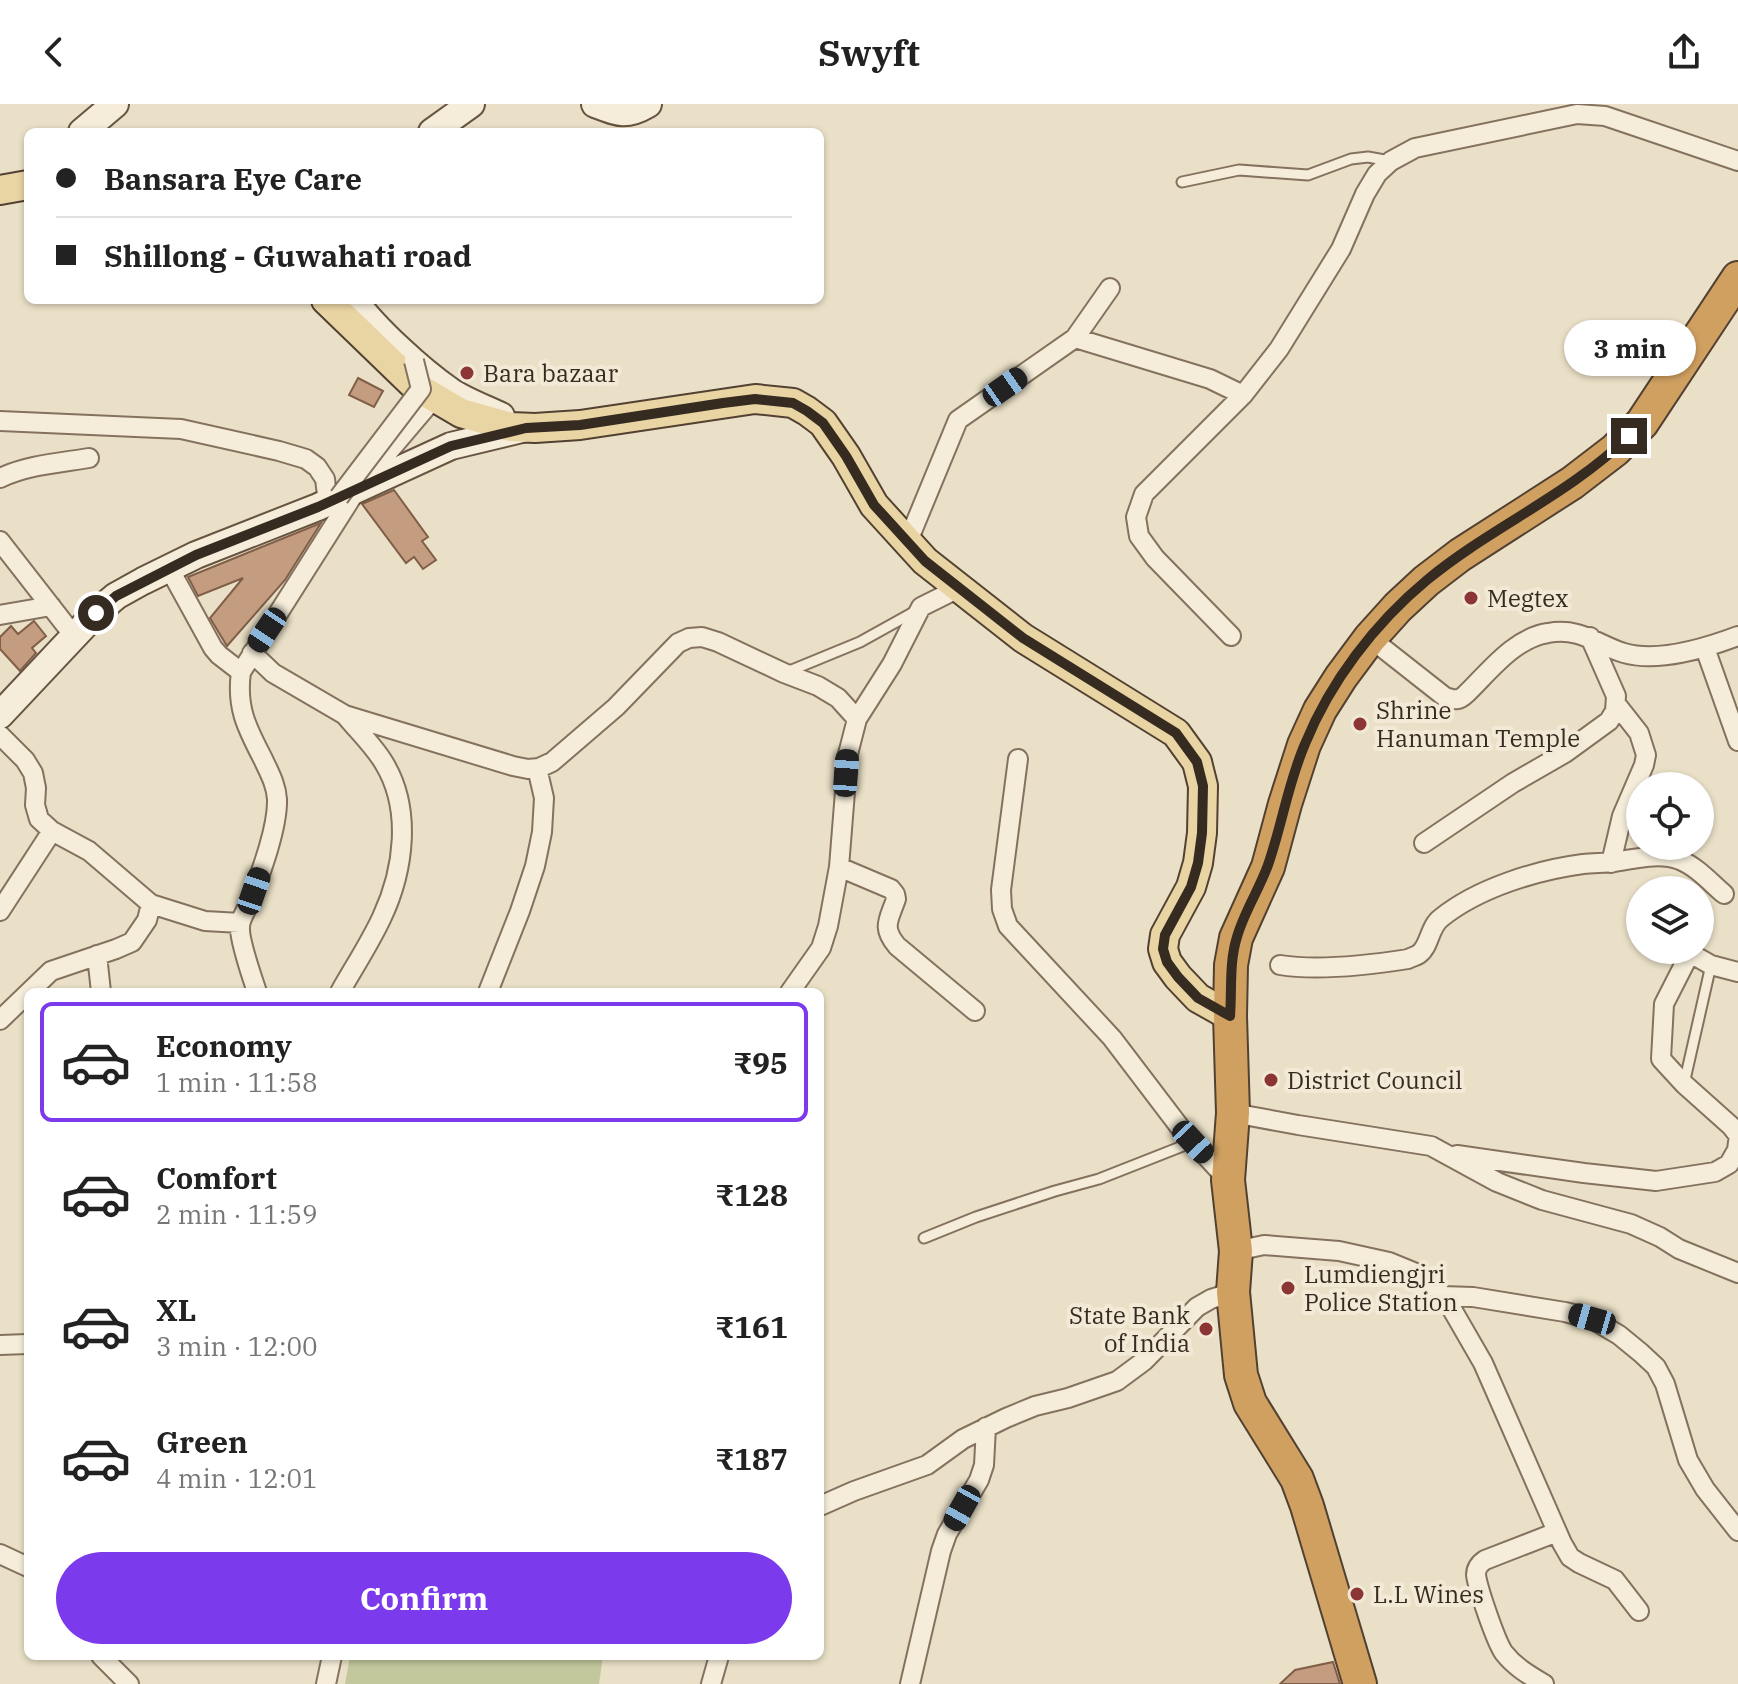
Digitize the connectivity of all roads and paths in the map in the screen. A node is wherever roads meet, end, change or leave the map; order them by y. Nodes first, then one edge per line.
1 (115, 104) edge
2 (471, 104) edge
3 (595, 104) edge
4 (648, 104) edge
5 (87, 128) edge
6 (438, 128) edge
7 (1391, 161) junction
8 (1738, 161) edge
9 (1182, 182) dead end
10 (24, 186) edge
11 (0, 190) edge
12 (1110, 288) dead end
13 (1733, 294) edge
14 (330, 304) edge
15 (357, 304) edge
16 (1075, 338) junction
17 (414, 361) junction
18 (428, 393) junction
19 (1243, 395) junction
20 (0, 421) edge
21 (526, 428) junction
22 (89, 458) dead end
23 (0, 478) edge
24 (341, 496) junction
25 (0, 541) edge
26 (908, 541) junction
27 (169, 568) junction
28 (959, 588) junction
29 (51, 606) junction
30 (921, 607) junction
31 (0, 615) edge
32 (74, 636) junction
33 (1231, 636) dead end
34 (1738, 636) edge
35 (1590, 637) junction
36 (1370, 638) junction
37 (1705, 648) junction
38 (252, 653) junction
39 (241, 672) junction
40 (784, 673) junction
41 (1617, 705) junction
42 (0, 715) edge
43 (345, 715) junction
44 (857, 719) junction
45 (0, 735) edge
46 (1738, 741) edge
47 (1018, 759) dead end
48 (537, 768) junction
49 (52, 831) junction
50 (1424, 843) dead end
51 (1611, 863) junction
52 (839, 867) junction
53 (1724, 894) dead end
54 (151, 904) junction
55 (0, 911) edge
56 (240, 923) junction
57 (97, 955) junction
58 (1280, 965) dead end
59 (1711, 965) junction
60 (1738, 972) edge
61 (33, 988) edge
62 (101, 988) edge
63 (256, 988) edge
64 (342, 988) edge
65 (490, 988) edge
66 (793, 988) edge
67 (24, 997) edge
68 (975, 1011) dead end
69 (1230, 1016) junction
70 (0, 1020) edge
71 (1684, 1084) junction
72 (1233, 1113) junction
73 (1738, 1135) edge
74 (1193, 1142) junction
75 (1738, 1142) edge
76 (1446, 1153) junction
77 (1228, 1180) junction
78 (924, 1238) dead end
79 (1236, 1251) junction
80 (1738, 1273) edge
81 (1233, 1292) junction
82 (1442, 1296) junction
83 (24, 1344) edge
84 (0, 1345) edge
85 (986, 1427) junction
86 (824, 1504) edge
87 (1738, 1531) edge
88 (1557, 1532) junction
89 (0, 1554) edge
90 (24, 1565) edge
91 (1639, 1611) dead end
92 (105, 1660) edge
93 (331, 1660) edge
94 (718, 1660) edge
95 (129, 1684) edge
96 (326, 1684) edge
97 (711, 1684) edge
98 (910, 1684) edge
99 (1360, 1684) edge
100 (1544, 1684) edge

1 - 5 street
2 - 6 street
3 - 4 street
7 - 8 street
7 - 9 lane
7 - 19 street
10 - 11 main road
12 - 16 street
13 - 36 highway
14 - 18 main road
15 - 17 street
16 - 19 street
16 - 26 street
17 - 18 street, bridge
17 - 21 street
18 - 21 main road
18 - 24 street, bridge
19 - 33 street
20 - 24 street
21 - 24 street
21 - 26 main road
22 - 23 street
24 - 27 street
24 - 38 street
25 - 29 street
26 - 28 main road
27 - 32 street
27 - 39 street
28 - 30 street
28 - 69 main road
29 - 31 street
29 - 32 street
30 - 40 lane
30 - 44 street
32 - 42 street
34 - 37 street
35 - 36 street
35 - 37 street
35 - 41 street
36 - 69 highway
37 - 46 street
38 - 39 street
38 - 43 street
39 - 56 street
40 - 44 street
40 - 48 street
41 - 50 street
41 - 51 street
43 - 48 street
43 - 64 street
44 - 52 street
45 - 49 street
47 - 74 street
48 - 65 street
49 - 54 street
49 - 55 street
51 - 53 street
51 - 58 street
52 - 66 street
52 - 68 street
54 - 56 street
54 - 57 street
56 - 63 street
57 - 61 street
57 - 62 street
59 - 60 street
59 - 71 lane
59 - 71 street
67 - 70 street
69 - 72 highway
71 - 73 street
72 - 76 street
72 - 77 highway
74 - 77 street
74 - 78 lane
75 - 76 street
76 - 80 street
77 - 79 highway
79 - 81 highway
79 - 82 street
81 - 85 street
81 - 99 highway
82 - 87 street
82 - 88 street
83 - 84 street
85 - 86 street
85 - 98 street
88 - 91 street
88 - 100 street
89 - 90 street
92 - 95 street
93 - 96 street
94 - 97 street

